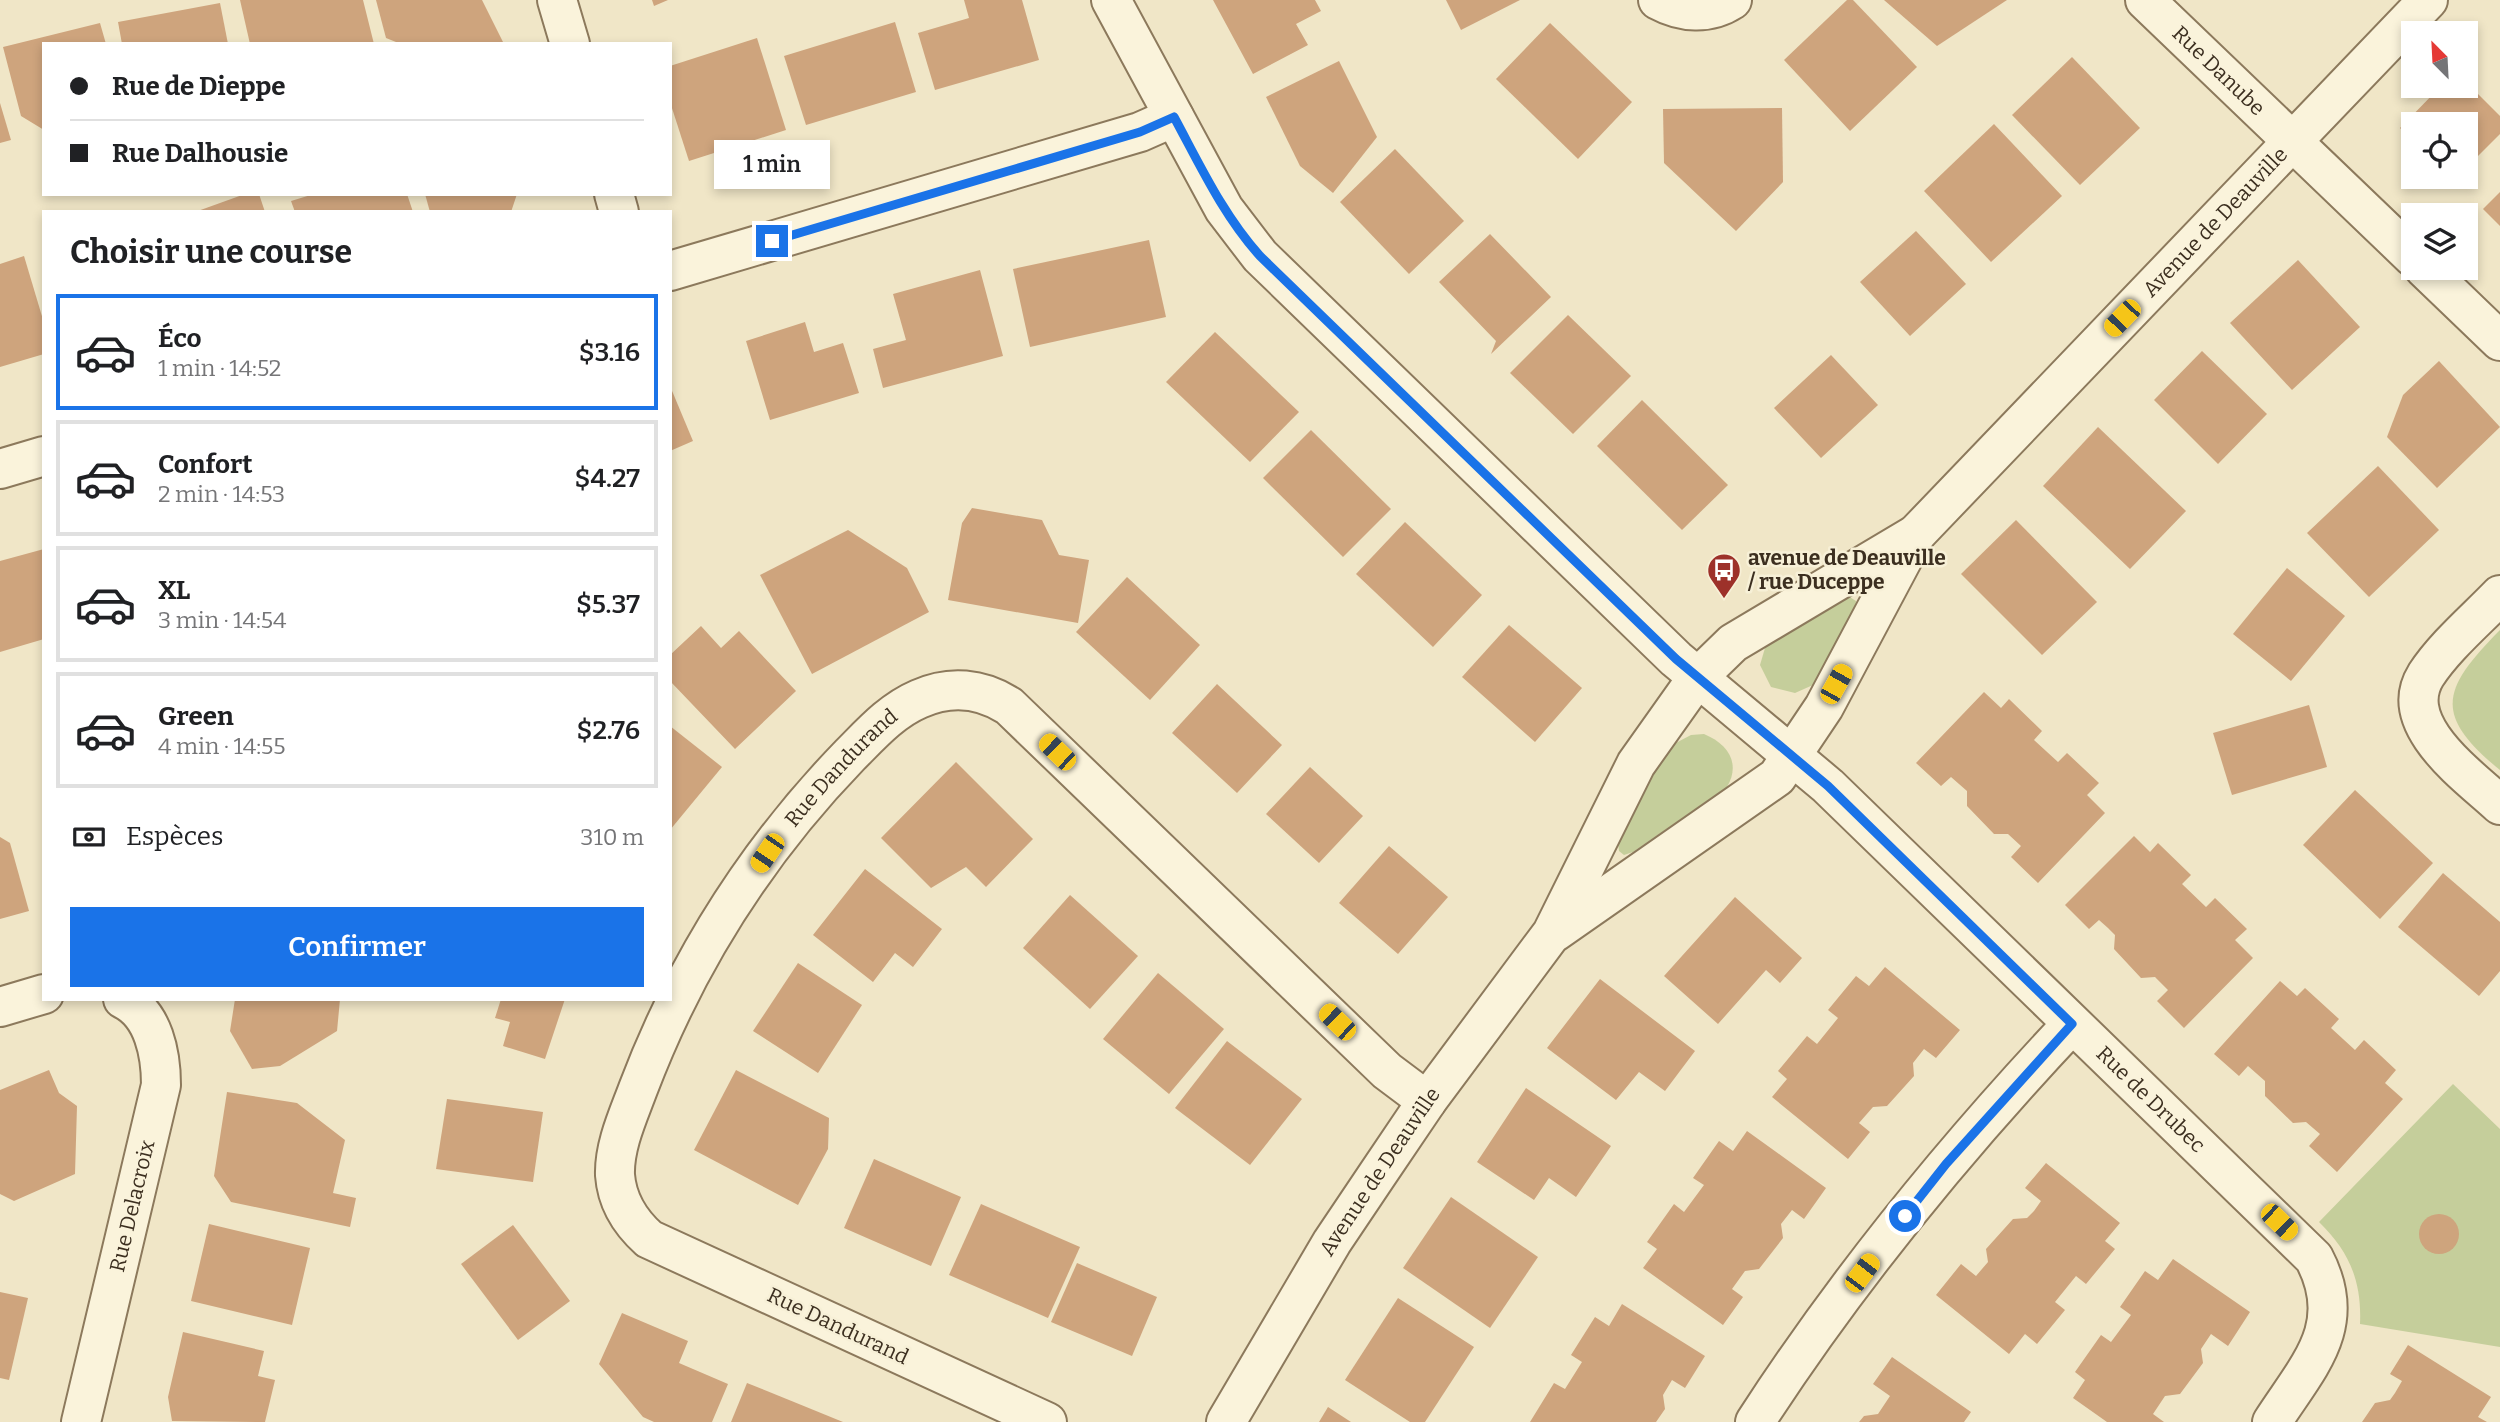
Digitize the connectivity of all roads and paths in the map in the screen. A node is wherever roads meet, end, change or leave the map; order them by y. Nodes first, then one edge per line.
1 (557, 0) edge
2 (1111, 0) edge
3 (1658, 0) edge
4 (1732, 0) edge
5 (2145, 0) edge
6 (2428, 0) edge
7 (569, 42) edge
8 (1174, 117) junction
9 (2291, 141) junction
10 (2401, 246) edge
11 (672, 270) edge
12 (2436, 280) edge
13 (2500, 341) edge
14 (42, 457) edge
15 (0, 468) edge
16 (1916, 534) junction
17 (2500, 595) edge
18 (1697, 678) junction
19 (1792, 758) junction
20 (2500, 805) edge
21 (1552, 933) junction
22 (42, 995) edge
23 (125, 1001) edge
24 (0, 1007) edge
25 (2072, 1024) junction
26 (1427, 1101) junction
27 (81, 1422) edge
28 (1047, 1422) edge
29 (1226, 1422) edge
30 (1755, 1422) edge
31 (2272, 1422) edge

1 - 7 street
2 - 8 street, Rue de Drubec
3 - 4 street
5 - 9 street, Rue Danube
6 - 9 street, Avenue de Deauville
8 - 11 street
8 - 18 street, Rue de Drubec
9 - 10 street, Rue Danube
9 - 16 street, Avenue de Deauville
12 - 13 street
14 - 15 street
16 - 18 street, Avenue de Deauville
16 - 19 street, Avenue de Deauville
17 - 20 street
18 - 19 street, Rue de Drubec
18 - 21 street, Avenue de Deauville
19 - 21 street, Avenue de Deauville
19 - 25 street, Rue de Drubec
21 - 26 street, Avenue de Deauville
22 - 24 street
23 - 27 street, Rue Delacroix
25 - 30 street
25 - 31 street, Rue de Drubec
26 - 28 street, Rue Dandurand
26 - 29 street, Avenue de Deauville

